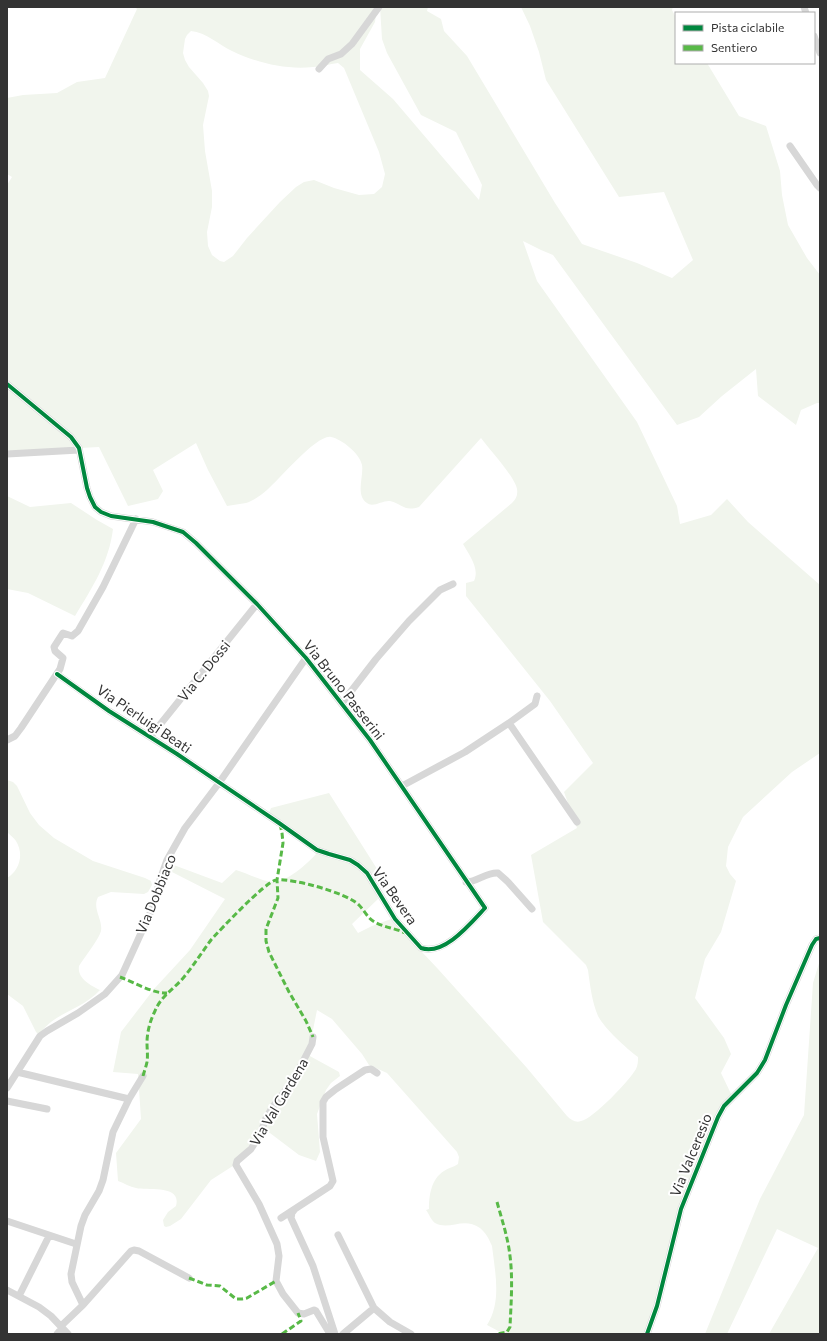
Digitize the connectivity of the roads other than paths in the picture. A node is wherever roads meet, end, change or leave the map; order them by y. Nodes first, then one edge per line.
1 (379, 7) edge
2 (815, 39) edge
3 (820, 53) edge
4 (319, 69) dead end
5 (790, 146) dead end
6 (820, 188) edge
7 (7, 384) edge
8 (80, 450) junction
9 (7, 454) edge
10 (136, 519) junction
11 (454, 584) dead end
12 (257, 604) junction
13 (306, 658) junction
14 (56, 674) junction
15 (537, 696) dead end
16 (342, 703) junction
17 (509, 723) junction
18 (150, 737) junction
19 (7, 740) edge
20 (219, 783) junction
21 (402, 786) junction
22 (577, 822) dead end
23 (466, 882) junction
24 (485, 908) joint
25 (532, 909) dead end
26 (820, 938) edge
27 (313, 1037) dead end
28 (17, 1072) junction
29 (377, 1073) dead end
30 (143, 1076) dead end
31 (7, 1088) edge
32 (128, 1099) junction
33 (7, 1101) edge
34 (48, 1108) dead end
35 (295, 1209) junction
36 (281, 1218) dead end
37 (7, 1221) edge
38 (338, 1235) dead end
39 (49, 1236) junction
40 (76, 1244) junction
41 (189, 1278) dead end
42 (7, 1290) edge
43 (19, 1296) junction
44 (83, 1305) junction
45 (374, 1308) junction
46 (62, 1327) junction
47 (57, 1334) edge
48 (68, 1334) edge
49 (330, 1334) edge
50 (335, 1334) edge
51 (343, 1334) edge
52 (411, 1334) edge
53 (647, 1334) edge

1 - 4 street
2 - 3 street
5 - 6 street
7 - 8 street, Via Bruno Passerini
8 - 9 street
8 - 10 street, Via Bruno Passerini
10 - 12 street, Via Bruno Passerini
10 - 14 street
11 - 16 street
12 - 13 street, Via Bruno Passerini
12 - 18 street, Via C. Dossi
13 - 16 street, Via Bruno Passerini
13 - 20 street, Via Dobbiaco
14 - 18 street, Via Pierluigi Beati
14 - 19 street
15 - 17 street
16 - 21 street, Via Bruno Passerini
17 - 21 street
17 - 22 street
18 - 20 street, Via Pierluigi Beati
20 - 24 street, Via Bevera
20 - 28 street, Via Dobbiaco
21 - 23 street, Via Bruno Passerini
23 - 24 street, Via Bruno Passerini
23 - 25 street
26 - 53 street, Via Valceresio
27 - 49 street, Via Val Gardena
28 - 31 street, Via Dobbiaco
28 - 32 street
29 - 35 street
30 - 32 street
32 - 40 street
33 - 34 street
35 - 36 street
35 - 50 street
37 - 39 street
38 - 45 street
39 - 40 street
39 - 43 street
40 - 44 street
41 - 44 street
42 - 43 street
43 - 46 street
44 - 46 street
45 - 51 street
45 - 52 street
46 - 47 street
46 - 48 street

